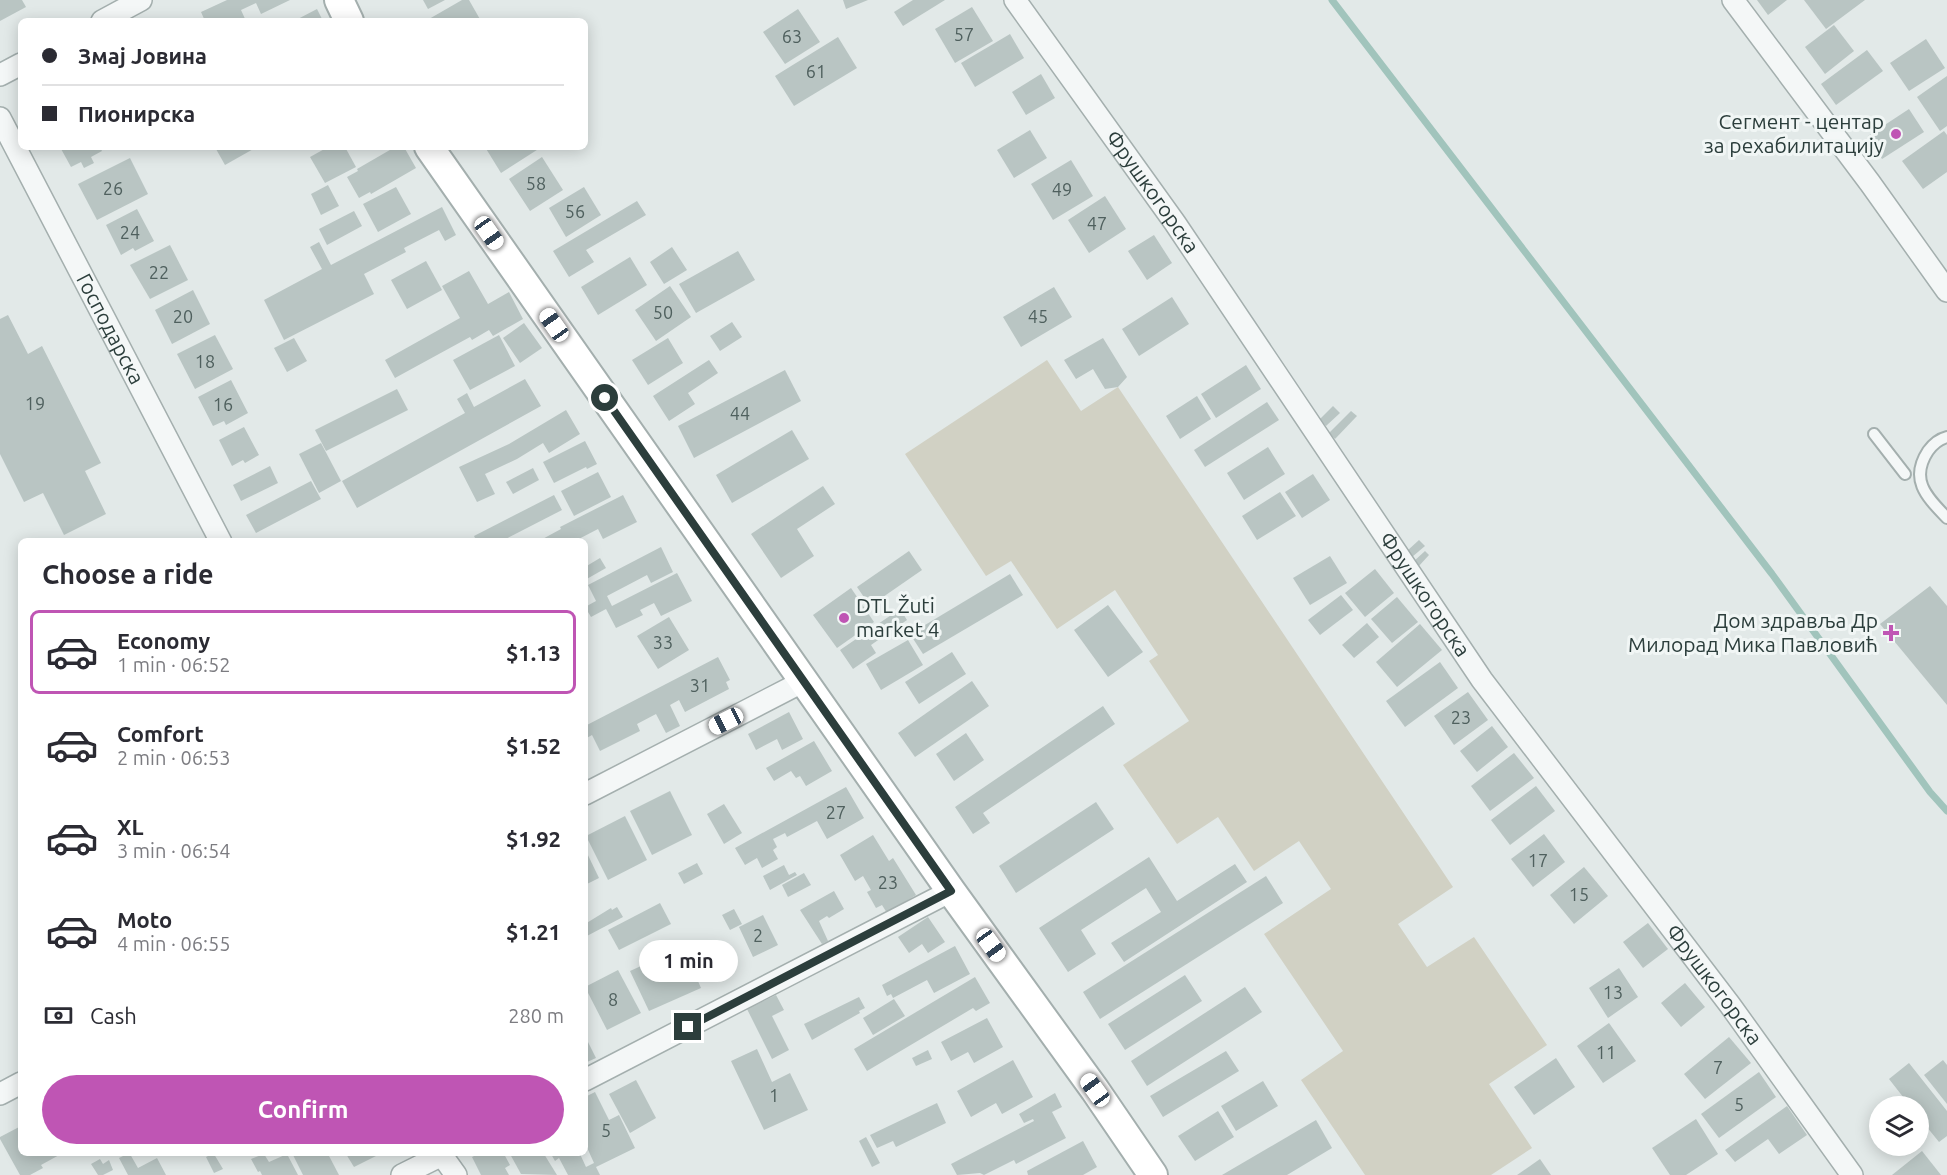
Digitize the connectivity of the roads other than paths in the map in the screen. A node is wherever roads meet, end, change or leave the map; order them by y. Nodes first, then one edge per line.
1 (141, 0) edge
2 (339, 0) edge
3 (1016, 0) edge
4 (1733, 0) edge
5 (108, 18) edge
6 (348, 18) edge
7 (18, 66) edge
8 (0, 75) edge
9 (0, 118) edge
10 (431, 150) edge
11 (1947, 291) edge
12 (1874, 434) dead end
13 (1947, 437) edge
14 (1905, 474) dead end
15 (1947, 518) edge
16 (219, 538) edge
17 (804, 681) junction
18 (588, 792) edge
19 (951, 891) junction
20 (588, 1078) edge
21 (18, 1085) edge
22 (0, 1094) edge
23 (438, 1156) edge
24 (443, 1156) edge
25 (402, 1175) edge
26 (456, 1175) edge
27 (1153, 1175) edge
28 (1852, 1175) edge

1 - 5 street
2 - 6 street
3 - 28 street, Фрушкогорска
4 - 11 street
7 - 8 street
9 - 16 street, Господарска
10 - 17 street
12 - 14 lane
13 - 15 lane
17 - 18 street
17 - 19 street
19 - 20 street
19 - 27 street
21 - 22 street
23 - 25 street
24 - 26 street

